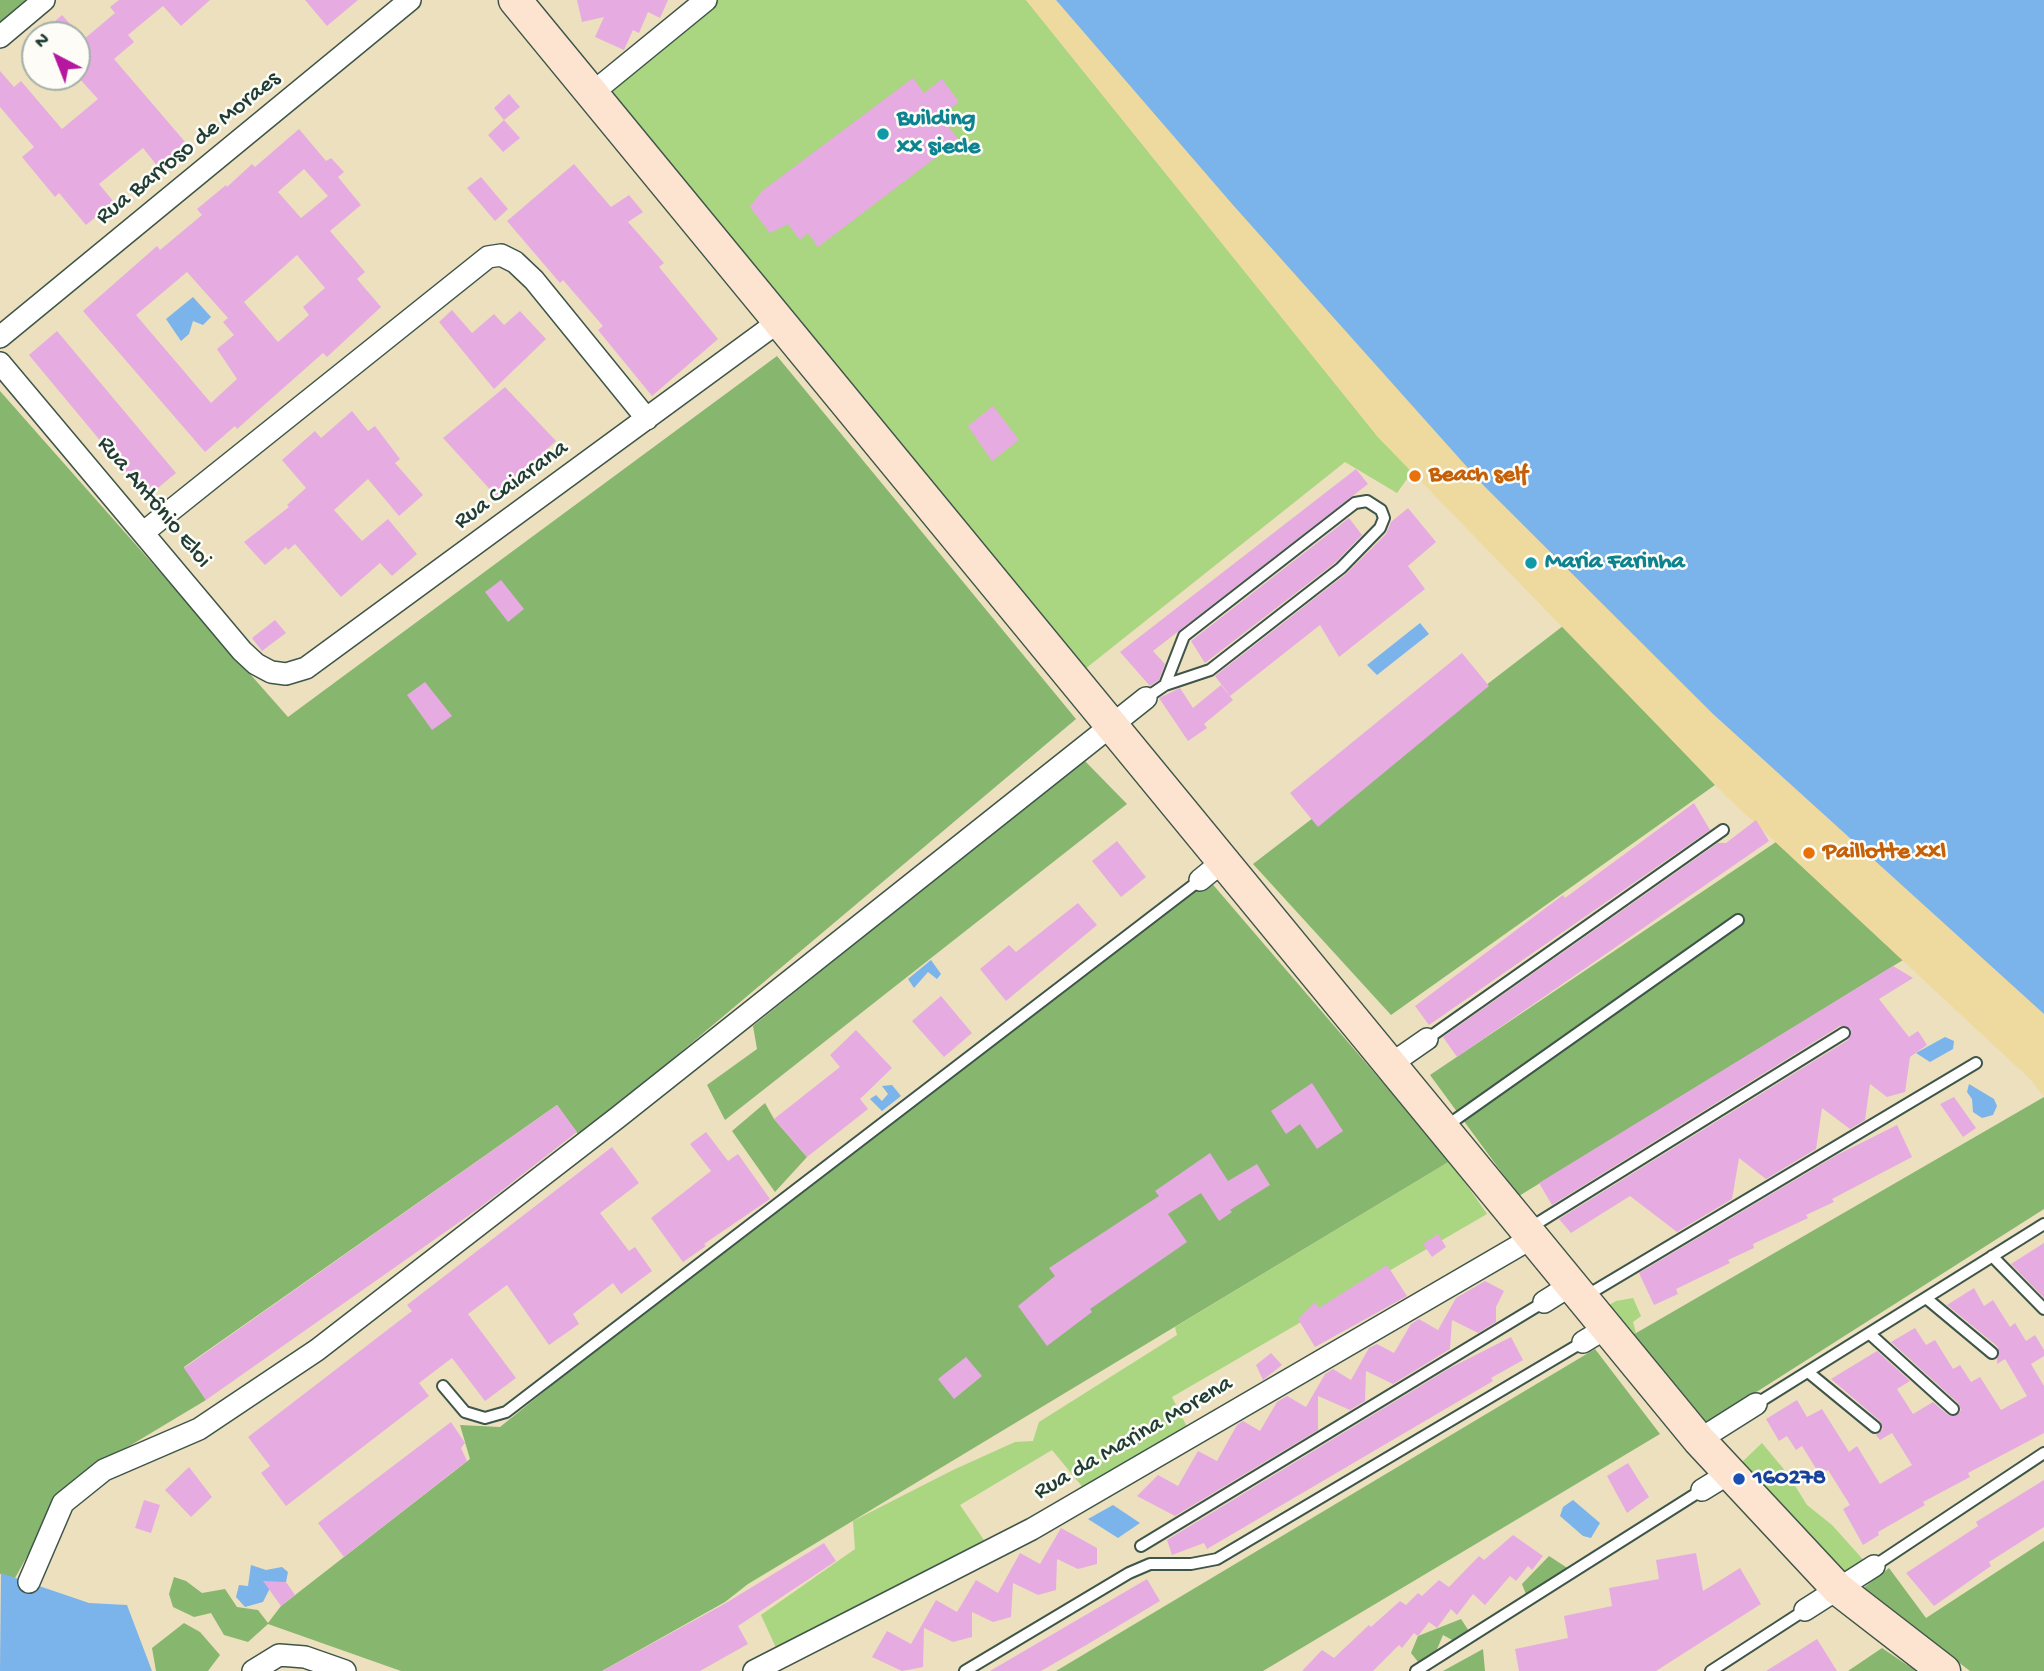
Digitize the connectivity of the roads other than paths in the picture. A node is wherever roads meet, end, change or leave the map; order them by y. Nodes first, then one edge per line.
1 (44, 0) edge
2 (410, 0) edge
3 (515, 0) edge
4 (706, 0) edge
5 (0, 37) edge
6 (591, 94) junction
7 (778, 322) junction
8 (0, 337) edge
9 (0, 363) edge
10 (647, 419) junction
11 (144, 532) junction
12 (271, 672) joint
13 (1164, 685) junction
14 (1146, 698) joint
15 (1111, 725) junction
16 (1723, 830) dead end
17 (1211, 871) junction
18 (1738, 920) dead end
19 (1843, 1033) dead end
20 (1427, 1039) joint
21 (1976, 1063) dead end
22 (1391, 1064) junction
23 (1443, 1128) junction
24 (2044, 1224) edge
25 (1529, 1234) junction
26 (1992, 1256) junction
27 (1576, 1292) junction
28 (1926, 1298) junction
29 (1544, 1302) joint
30 (2044, 1309) edge
31 (1870, 1334) junction
32 (1595, 1335) junction
33 (1992, 1353) dead end
34 (1808, 1372) junction
35 (443, 1386) dead end
36 (1756, 1404) joint
37 (1953, 1409) dead end
38 (1875, 1427) dead end
39 (1699, 1440) junction
40 (2044, 1453) edge
41 (1715, 1482) junction
42 (1141, 1546) dead end
43 (1874, 1566) joint
44 (29, 1582) dead end
45 (1838, 1589) junction
46 (1805, 1610) joint
47 (253, 1671) edge
48 (345, 1671) edge
49 (754, 1671) edge
50 (965, 1671) edge
51 (1416, 1671) edge
52 (1710, 1671) edge
53 (1944, 1671) edge

1 - 5 street
2 - 8 street, Rua Barroso de Moraes
3 - 6 main road
4 - 6 street
6 - 7 main road
7 - 10 street, Rua Caiarana
7 - 15 main road
9 - 11 street, Rua Antônio Eloi
10 - 11 street
10 - 12 street, Rua Caiarana
11 - 12 street, Rua Antônio Eloi
13 - 13 lane
13 - 14 lane
14 - 15 street
15 - 17 main road
15 - 44 street
16 - 20 lane
17 - 22 main road
17 - 35 lane
18 - 23 lane
19 - 25 lane
20 - 22 street
21 - 27 lane
22 - 23 main road
23 - 25 main road
24 - 26 lane
25 - 27 main road
25 - 49 street, Rua da Marina Morena
26 - 28 lane
26 - 30 lane
27 - 29 street
27 - 32 main road
28 - 31 lane
28 - 33 lane
29 - 42 lane
31 - 34 lane
31 - 37 lane
32 - 39 main road
32 - 50 lane
34 - 36 lane
34 - 38 lane
36 - 39 street
39 - 41 main road
40 - 43 lane
41 - 45 main road
41 - 51 lane
43 - 45 street
45 - 46 street
45 - 53 main road
46 - 52 lane
47 - 48 street

